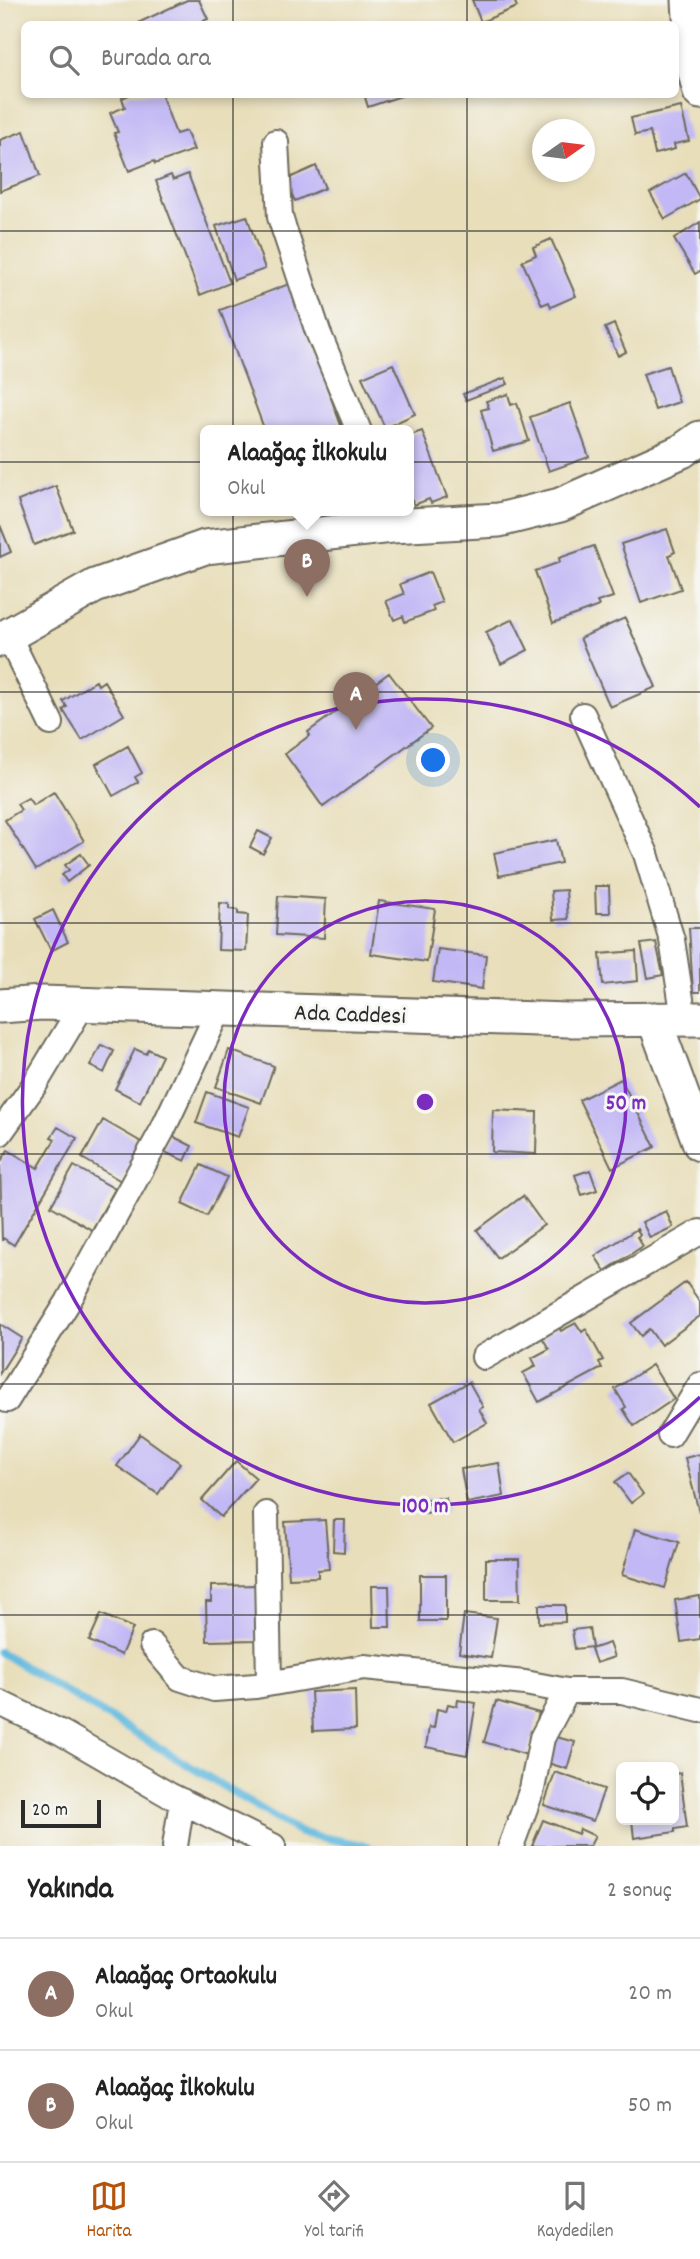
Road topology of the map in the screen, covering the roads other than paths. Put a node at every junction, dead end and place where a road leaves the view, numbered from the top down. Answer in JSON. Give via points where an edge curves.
{"nodes":[{"id":1,"x":689,"y":0,"type":"edge"},
{"id":2,"x":700,"y":92,"type":"edge"},
{"id":3,"x":275,"y":142,"type":"dead end"},
{"id":4,"x":357,"y":425,"type":"edge"},
{"id":5,"x":700,"y":438,"type":"edge"},
{"id":6,"x":390,"y":519,"type":"edge"},
{"id":7,"x":4,"y":638,"type":"edge"},
{"id":8,"x":583,"y":715,"type":"dead end"},
{"id":9,"x":51,"y":723,"type":"dead end"},
{"id":10,"x":83,"y":1004,"type":"junction"},
{"id":11,"x":0,"y":1006,"type":"edge"},
{"id":12,"x":220,"y":1009,"type":"junction"},
{"id":13,"x":680,"y":1019,"type":"edge"},
{"id":14,"x":0,"y":1133,"type":"edge"},
{"id":15,"x":700,"y":1144,"type":"edge"},
{"id":16,"x":700,"y":1231,"type":"edge"},
{"id":17,"x":484,"y":1357,"type":"dead end"},
{"id":18,"x":700,"y":1385,"type":"edge"},
{"id":19,"x":7,"y":1400,"type":"dead end"},
{"id":20,"x":670,"y":1436,"type":"dead end"},
{"id":21,"x":266,"y":1514,"type":"dead end"},
{"id":22,"x":152,"y":1645,"type":"dead end"},
{"id":23,"x":269,"y":1683,"type":"junction"},
{"id":24,"x":567,"y":1691,"type":"junction"},
{"id":25,"x":0,"y":1703,"type":"edge"},
{"id":26,"x":700,"y":1710,"type":"edge"},
{"id":27,"x":182,"y":1801,"type":"junction"},
{"id":28,"x":175,"y":1846,"type":"edge"},
{"id":29,"x":273,"y":1846,"type":"edge"},
{"id":30,"x":512,"y":1846,"type":"edge"}],
"edges":[{"from":1,"to":2,"type":"street","via":[[693,65]]},
{"from":3,"to":4,"type":"street","via":[[281,217],[318,332]]},
{"from":5,"to":6,"type":"street","via":[[681,451],[560,505],[499,520]]},
{"from":6,"to":7,"type":"street","via":[[205,547],[95,586]]},
{"from":7,"to":9,"type":"street"},
{"from":8,"to":13,"type":"street","via":[[646,853],[672,940]]},
{"from":10,"to":11,"type":"street","name":"Ada Caddesi"},
{"from":10,"to":12,"type":"street","name":"Ada Caddesi"},
{"from":10,"to":14,"type":"street"},
{"from":12,"to":13,"type":"street","name":"Ada Caddesi"},
{"from":12,"to":19,"type":"street","via":[[155,1143],[68,1302]]},
{"from":13,"to":15,"type":"street"},
{"from":16,"to":17,"type":"street"},
{"from":18,"to":20,"type":"street"},
{"from":21,"to":23,"type":"street"},
{"from":22,"to":23,"type":"street","via":[[180,1678],[214,1689]]},
{"from":23,"to":24,"type":"street","via":[[364,1667]]},
{"from":24,"to":26,"type":"street","via":[[622,1691]]},
{"from":24,"to":30,"type":"street","via":[[542,1738],[532,1789]]},
{"from":25,"to":27,"type":"street"},
{"from":27,"to":28,"type":"street"},
{"from":27,"to":29,"type":"street"}]}
